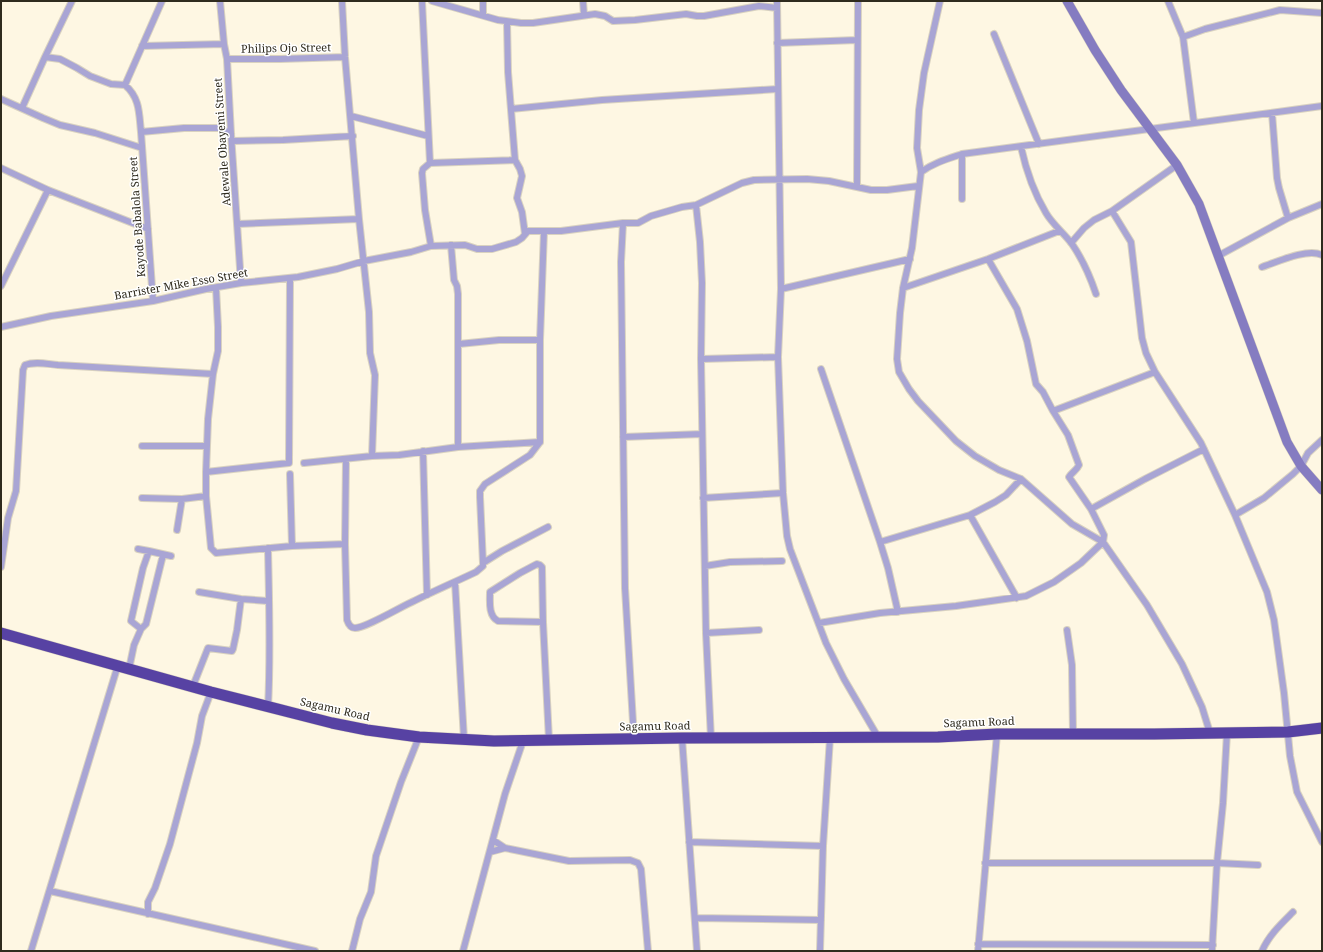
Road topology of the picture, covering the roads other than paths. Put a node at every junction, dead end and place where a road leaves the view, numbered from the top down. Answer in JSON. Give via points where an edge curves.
{"nodes":[{"id":1,"x":72,"y":1,"type":"edge"},
{"id":2,"x":162,"y":1,"type":"edge"},
{"id":3,"x":220,"y":1,"type":"edge"},
{"id":4,"x":342,"y":1,"type":"edge"},
{"id":5,"x":422,"y":1,"type":"edge"},
{"id":6,"x":432,"y":1,"type":"edge"},
{"id":7,"x":483,"y":1,"type":"edge"},
{"id":8,"x":583,"y":1,"type":"edge"},
{"id":9,"x":858,"y":1,"type":"edge"},
{"id":10,"x":940,"y":1,"type":"edge"},
{"id":11,"x":1067,"y":1,"type":"edge"},
{"id":12,"x":1168,"y":1,"type":"edge"},
{"id":13,"x":777,"y":4,"type":"edge"},
{"id":14,"x":1322,"y":13,"type":"edge"},
{"id":15,"x":483,"y":15,"type":"junction"},
{"id":16,"x":584,"y":15,"type":"junction"},
{"id":17,"x":507,"y":22,"type":"junction"},
{"id":18,"x":994,"y":34,"type":"dead end"},
{"id":19,"x":1183,"y":37,"type":"junction"},
{"id":20,"x":857,"y":40,"type":"junction"},
{"id":21,"x":778,"y":43,"type":"junction"},
{"id":22,"x":224,"y":44,"type":"junction"},
{"id":23,"x":142,"y":46,"type":"junction"},
{"id":24,"x":45,"y":57,"type":"junction"},
{"id":25,"x":345,"y":57,"type":"junction"},
{"id":26,"x":227,"y":59,"type":"junction"},
{"id":27,"x":125,"y":85,"type":"junction"},
{"id":28,"x":778,"y":89,"type":"junction"},
{"id":29,"x":1,"y":99,"type":"edge"},
{"id":30,"x":1322,"y":106,"type":"edge"},
{"id":31,"x":22,"y":108,"type":"junction"},
{"id":32,"x":511,"y":109,"type":"junction"},
{"id":33,"x":1272,"y":113,"type":"junction"},
{"id":34,"x":351,"y":116,"type":"junction"},
{"id":35,"x":230,"y":117,"type":"junction"},
{"id":36,"x":1194,"y":123,"type":"junction"},
{"id":37,"x":220,"y":128,"type":"junction"},
{"id":38,"x":1149,"y":130,"type":"junction"},
{"id":39,"x":141,"y":132,"type":"junction"},
{"id":40,"x":353,"y":136,"type":"junction"},
{"id":41,"x":428,"y":136,"type":"junction"},
{"id":42,"x":231,"y":138,"type":"junction"},
{"id":43,"x":1039,"y":144,"type":"junction"},
{"id":44,"x":1021,"y":147,"type":"junction"},
{"id":45,"x":142,"y":148,"type":"junction"},
{"id":46,"x":962,"y":154,"type":"junction"},
{"id":47,"x":515,"y":160,"type":"junction"},
{"id":48,"x":430,"y":163,"type":"junction"},
{"id":49,"x":1177,"y":165,"type":"junction"},
{"id":50,"x":1,"y":168,"type":"edge"},
{"id":51,"x":921,"y":172,"type":"junction"},
{"id":52,"x":780,"y":179,"type":"junction"},
{"id":53,"x":918,"y":186,"type":"junction"},
{"id":54,"x":857,"y":188,"type":"junction"},
{"id":55,"x":48,"y":190,"type":"junction"},
{"id":56,"x":962,"y":199,"type":"dead end"},
{"id":57,"x":1322,"y":204,"type":"edge"},
{"id":58,"x":696,"y":205,"type":"junction"},
{"id":59,"x":1112,"y":212,"type":"junction"},
{"id":60,"x":1288,"y":218,"type":"junction"},
{"id":61,"x":359,"y":219,"type":"junction"},
{"id":62,"x":623,"y":223,"type":"junction"},
{"id":63,"x":237,"y":224,"type":"junction"},
{"id":64,"x":148,"y":230,"type":"junction"},
{"id":65,"x":544,"y":231,"type":"junction"},
{"id":66,"x":1060,"y":231,"type":"junction"},
{"id":67,"x":526,"y":235,"type":"junction"},
{"id":68,"x":1071,"y":243,"type":"junction"},
{"id":69,"x":451,"y":245,"type":"junction"},
{"id":70,"x":431,"y":246,"type":"junction"},
{"id":71,"x":1322,"y":255,"type":"edge"},
{"id":72,"x":1218,"y":256,"type":"junction"},
{"id":73,"x":910,"y":259,"type":"junction"},
{"id":74,"x":988,"y":259,"type":"junction"},
{"id":75,"x":364,"y":261,"type":"junction"},
{"id":76,"x":1262,"y":267,"type":"dead end"},
{"id":77,"x":290,"y":278,"type":"junction"},
{"id":78,"x":241,"y":283,"type":"junction"},
{"id":79,"x":1,"y":286,"type":"edge"},
{"id":80,"x":216,"y":288,"type":"junction"},
{"id":81,"x":903,"y":288,"type":"junction"},
{"id":82,"x":781,"y":289,"type":"junction"},
{"id":83,"x":1096,"y":294,"type":"dead end"},
{"id":84,"x":153,"y":301,"type":"junction"},
{"id":85,"x":1,"y":327,"type":"edge"},
{"id":86,"x":540,"y":340,"type":"junction"},
{"id":87,"x":459,"y":344,"type":"junction"},
{"id":88,"x":778,"y":357,"type":"junction"},
{"id":89,"x":700,"y":359,"type":"junction"},
{"id":90,"x":821,"y":369,"type":"dead end"},
{"id":91,"x":1154,"y":372,"type":"junction"},
{"id":92,"x":213,"y":374,"type":"junction"},
{"id":93,"x":1052,"y":411,"type":"junction"},
{"id":94,"x":702,"y":434,"type":"junction"},
{"id":95,"x":623,"y":437,"type":"junction"},
{"id":96,"x":1322,"y":440,"type":"edge"},
{"id":97,"x":540,"y":442,"type":"junction"},
{"id":98,"x":142,"y":446,"type":"dead end"},
{"id":99,"x":206,"y":446,"type":"junction"},
{"id":100,"x":458,"y":447,"type":"junction"},
{"id":101,"x":1204,"y":449,"type":"junction"},
{"id":102,"x":423,"y":451,"type":"junction"},
{"id":103,"x":372,"y":456,"type":"junction"},
{"id":104,"x":346,"y":459,"type":"junction"},
{"id":105,"x":304,"y":463,"type":"dead end"},
{"id":106,"x":1301,"y":466,"type":"junction"},
{"id":107,"x":206,"y":472,"type":"junction"},
{"id":108,"x":290,"y":474,"type":"dead end"},
{"id":109,"x":1021,"y":479,"type":"junction"},
{"id":110,"x":1322,"y":490,"type":"edge"},
{"id":111,"x":783,"y":493,"type":"junction"},
{"id":112,"x":206,"y":496,"type":"junction"},
{"id":113,"x":142,"y":498,"type":"dead end"},
{"id":114,"x":703,"y":498,"type":"junction"},
{"id":115,"x":182,"y":499,"type":"junction"},
{"id":116,"x":1091,"y":509,"type":"junction"},
{"id":117,"x":970,"y":515,"type":"junction"},
{"id":118,"x":1235,"y":515,"type":"junction"},
{"id":119,"x":548,"y":527,"type":"dead end"},
{"id":120,"x":177,"y":530,"type":"dead end"},
{"id":121,"x":880,"y":542,"type":"junction"},
{"id":122,"x":1103,"y":542,"type":"junction"},
{"id":123,"x":345,"y":544,"type":"junction"},
{"id":124,"x":292,"y":546,"type":"junction"},
{"id":125,"x":268,"y":548,"type":"junction"},
{"id":126,"x":138,"y":549,"type":"dead end"},
{"id":127,"x":149,"y":551,"type":"junction"},
{"id":128,"x":163,"y":555,"type":"junction"},
{"id":129,"x":171,"y":556,"type":"dead end"},
{"id":130,"x":782,"y":561,"type":"dead end"},
{"id":131,"x":483,"y":563,"type":"junction"},
{"id":132,"x":705,"y":566,"type":"junction"},
{"id":133,"x":1,"y":567,"type":"edge"},
{"id":134,"x":455,"y":582,"type":"junction"},
{"id":135,"x":199,"y":592,"type":"dead end"},
{"id":136,"x":427,"y":595,"type":"junction"},
{"id":137,"x":1017,"y":598,"type":"junction"},
{"id":138,"x":241,"y":599,"type":"junction"},
{"id":139,"x":268,"y":601,"type":"junction"},
{"id":140,"x":898,"y":612,"type":"junction"},
{"id":141,"x":543,"y":622,"type":"junction"},
{"id":142,"x":819,"y":623,"type":"junction"},
{"id":143,"x":141,"y":628,"type":"junction"},
{"id":144,"x":759,"y":630,"type":"dead end"},
{"id":145,"x":1067,"y":630,"type":"dead end"},
{"id":146,"x":1,"y":633,"type":"edge"},
{"id":147,"x":706,"y":633,"type":"junction"},
{"id":148,"x":118,"y":665,"type":"junction"},
{"id":149,"x":129,"y":669,"type":"junction"},
{"id":150,"x":193,"y":686,"type":"junction"},
{"id":151,"x":211,"y":692,"type":"junction"},
{"id":152,"x":268,"y":707,"type":"junction"},
{"id":153,"x":1322,"y":728,"type":"edge"},
{"id":154,"x":1308,"y":730,"type":"junction"},
{"id":155,"x":1288,"y":732,"type":"junction"},
{"id":156,"x":1210,"y":733,"type":"junction"},
{"id":157,"x":1227,"y":733,"type":"junction"},
{"id":158,"x":996,"y":734,"type":"junction"},
{"id":159,"x":1073,"y":734,"type":"junction"},
{"id":160,"x":1322,"y":735,"type":"edge"},
{"id":161,"x":419,"y":737,"type":"junction"},
{"id":162,"x":878,"y":737,"type":"junction"},
{"id":163,"x":682,"y":738,"type":"junction"},
{"id":164,"x":711,"y":738,"type":"junction"},
{"id":165,"x":830,"y":738,"type":"junction"},
{"id":166,"x":464,"y":739,"type":"junction"},
{"id":167,"x":634,"y":739,"type":"junction"},
{"id":168,"x":549,"y":740,"type":"junction"},
{"id":169,"x":523,"y":741,"type":"junction"},
{"id":170,"x":493,"y":840,"type":"junction"},
{"id":171,"x":689,"y":842,"type":"junction"},
{"id":172,"x":1322,"y":842,"type":"edge"},
{"id":173,"x":823,"y":846,"type":"junction"},
{"id":174,"x":505,"y":848,"type":"junction"},
{"id":175,"x":490,"y":852,"type":"junction"},
{"id":176,"x":985,"y":863,"type":"junction"},
{"id":177,"x":1217,"y":863,"type":"junction"},
{"id":178,"x":1258,"y":865,"type":"dead end"},
{"id":179,"x":50,"y":891,"type":"junction"},
{"id":180,"x":1293,"y":912,"type":"dead end"},
{"id":181,"x":148,"y":914,"type":"junction"},
{"id":182,"x":694,"y":918,"type":"junction"},
{"id":183,"x":821,"y":920,"type":"junction"},
{"id":184,"x":978,"y":948,"type":"edge"},
{"id":185,"x":1212,"y":948,"type":"edge"},
{"id":186,"x":31,"y":951,"type":"edge"},
{"id":187,"x":315,"y":951,"type":"edge"},
{"id":188,"x":352,"y":951,"type":"edge"},
{"id":189,"x":463,"y":951,"type":"edge"},
{"id":190,"x":648,"y":951,"type":"edge"},
{"id":191,"x":697,"y":951,"type":"edge"},
{"id":192,"x":820,"y":951,"type":"edge"},
{"id":193,"x":1262,"y":951,"type":"edge"}],
"edges":[{"from":1,"to":24,"type":"street"},
{"from":2,"to":23,"type":"street"},
{"from":3,"to":22,"type":"street","name":"Adewale Obayemi Street"},
{"from":4,"to":25,"type":"street"},
{"from":5,"to":41,"type":"street"},
{"from":6,"to":15,"type":"street"},
{"from":7,"to":15,"type":"street"},
{"from":8,"to":16,"type":"street"},
{"from":9,"to":20,"type":"street"},
{"from":10,"to":51,"type":"street","via":[[924,73],[919,110],[917,148]]},
{"from":11,"to":38,"type":"street","via":[[1117,85]]},
{"from":12,"to":19,"type":"street"},
{"from":13,"to":16,"type":"street","via":[[704,16],[686,14],[618,21],[595,14]]},
{"from":13,"to":21,"type":"street"},
{"from":14,"to":19,"type":"street","via":[[1280,10]]},
{"from":15,"to":17,"type":"street"},
{"from":16,"to":17,"type":"street","via":[[533,23]]},
{"from":17,"to":32,"type":"street"},
{"from":18,"to":43,"type":"street"},
{"from":19,"to":36,"type":"street"},
{"from":20,"to":21,"type":"street"},
{"from":20,"to":54,"type":"street"},
{"from":21,"to":28,"type":"street"},
{"from":22,"to":23,"type":"street"},
{"from":22,"to":26,"type":"street","name":"Adewale Obayemi Street"},
{"from":23,"to":27,"type":"street"},
{"from":24,"to":27,"type":"street","via":[[60,59],[90,76],[111,84]]},
{"from":24,"to":31,"type":"street"},
{"from":25,"to":26,"type":"street","name":"Philips Ojo Street"},
{"from":25,"to":34,"type":"street"},
{"from":26,"to":35,"type":"street","name":"Adewale Obayemi Street"},
{"from":27,"to":39,"type":"street","name":"Kayode Babalola Street","via":[[136,98]]},
{"from":28,"to":32,"type":"street","via":[[602,100]]},
{"from":28,"to":52,"type":"street"},
{"from":29,"to":31,"type":"street"},
{"from":30,"to":33,"type":"street"},
{"from":31,"to":45,"type":"street","via":[[60,124]]},
{"from":32,"to":47,"type":"street"},
{"from":33,"to":36,"type":"street"},
{"from":33,"to":60,"type":"street","via":[[1277,178]]},
{"from":34,"to":40,"type":"street"},
{"from":34,"to":41,"type":"street"},
{"from":35,"to":37,"type":"street"},
{"from":35,"to":42,"type":"street","name":"Adewale Obayemi Street"},
{"from":36,"to":38,"type":"street"},
{"from":37,"to":39,"type":"street"},
{"from":37,"to":42,"type":"street"},
{"from":38,"to":43,"type":"street"},
{"from":38,"to":49,"type":"street"},
{"from":39,"to":45,"type":"street","name":"Kayode Babalola Street"},
{"from":40,"to":42,"type":"street","via":[[283,140]]},
{"from":40,"to":61,"type":"street"},
{"from":41,"to":48,"type":"street"},
{"from":42,"to":63,"type":"street","name":"Adewale Obayemi Street"},
{"from":43,"to":44,"type":"street"},
{"from":44,"to":46,"type":"street"},
{"from":44,"to":66,"type":"street","via":[[1036,195]]},
{"from":45,"to":64,"type":"street","name":"Kayode Babalola Street"},
{"from":46,"to":51,"type":"street","via":[[929,166]]},
{"from":46,"to":56,"type":"street"},
{"from":47,"to":48,"type":"street"},
{"from":47,"to":67,"type":"street","via":[[522,176],[517,198]]},
{"from":48,"to":70,"type":"street","via":[[422,173]]},
{"from":49,"to":59,"type":"street"},
{"from":49,"to":72,"type":"street","via":[[1199,204]]},
{"from":50,"to":55,"type":"street"},
{"from":51,"to":53,"type":"street"},
{"from":52,"to":54,"type":"street","via":[[813,179]]},
{"from":52,"to":58,"type":"street","via":[[742,183]]},
{"from":52,"to":82,"type":"street"},
{"from":53,"to":54,"type":"street","via":[[886,190]]},
{"from":53,"to":73,"type":"street"},
{"from":55,"to":64,"type":"street"},
{"from":55,"to":79,"type":"street"},
{"from":57,"to":60,"type":"street"},
{"from":58,"to":62,"type":"street","via":[[651,216],[638,223]]},
{"from":58,"to":89,"type":"street","via":[[702,282]]},
{"from":59,"to":68,"type":"street","via":[[1094,220]]},
{"from":59,"to":91,"type":"street","via":[[1131,242],[1142,338]]},
{"from":60,"to":72,"type":"street"},
{"from":61,"to":63,"type":"street"},
{"from":61,"to":75,"type":"street"},
{"from":62,"to":65,"type":"street"},
{"from":62,"to":95,"type":"street"},
{"from":63,"to":78,"type":"street","name":"Adewale Obayemi Street"},
{"from":64,"to":84,"type":"street","name":"Kayode Babalola Street"},
{"from":65,"to":67,"type":"street","name":"Barrister Mike Esso Street","via":[[528,231]]},
{"from":65,"to":86,"type":"street"},
{"from":66,"to":68,"type":"street"},
{"from":66,"to":74,"type":"street"},
{"from":67,"to":69,"type":"street","name":"Barrister Mike Esso Street","via":[[516,242],[492,248],[477,249],[465,245]]},
{"from":68,"to":83,"type":"street","via":[[1088,272]]},
{"from":69,"to":70,"type":"street","name":"Barrister Mike Esso Street"},
{"from":69,"to":87,"type":"street","via":[[458,294]]},
{"from":70,"to":75,"type":"street","name":"Barrister Mike Esso Street"},
{"from":71,"to":76,"type":"street","via":[[1301,254]]},
{"from":72,"to":106,"type":"street","via":[[1287,442]]},
{"from":73,"to":81,"type":"street"},
{"from":73,"to":82,"type":"street"},
{"from":74,"to":81,"type":"street"},
{"from":74,"to":93,"type":"street","via":[[1017,309],[1036,384]]},
{"from":75,"to":77,"type":"street","name":"Barrister Mike Esso Street"},
{"from":75,"to":103,"type":"street","via":[[370,353],[375,375]]},
{"from":77,"to":78,"type":"street","name":"Barrister Mike Esso Street"},
{"from":77,"to":107,"type":"street","via":[[289,463]]},
{"from":78,"to":80,"type":"street","name":"Barrister Mike Esso Street"},
{"from":80,"to":84,"type":"street","name":"Barrister Mike Esso Street"},
{"from":80,"to":92,"type":"street","via":[[218,351]]},
{"from":81,"to":109,"type":"street","via":[[897,360],[899,372],[909,389],[956,441],[975,456]]},
{"from":82,"to":88,"type":"street"},
{"from":84,"to":85,"type":"street","name":"Barrister Mike Esso Street","via":[[51,316]]},
{"from":86,"to":87,"type":"street","via":[[499,340]]},
{"from":86,"to":97,"type":"street"},
{"from":87,"to":100,"type":"street"},
{"from":88,"to":89,"type":"street"},
{"from":88,"to":111,"type":"street"},
{"from":89,"to":94,"type":"street"},
{"from":90,"to":121,"type":"street"},
{"from":91,"to":93,"type":"street"},
{"from":91,"to":101,"type":"street"},
{"from":92,"to":99,"type":"street"},
{"from":92,"to":133,"type":"street","via":[[39,363],[25,365],[16,491],[8,518]]},
{"from":93,"to":116,"type":"street","via":[[1068,435],[1079,462],[1077,469],[1069,477]]},
{"from":94,"to":95,"type":"street"},
{"from":94,"to":114,"type":"street"},
{"from":95,"to":167,"type":"street","via":[[625,588]]},
{"from":96,"to":106,"type":"street","via":[[1308,453]]},
{"from":97,"to":100,"type":"street"},
{"from":97,"to":131,"type":"street","via":[[530,456],[482,487],[480,497]]},
{"from":98,"to":99,"type":"street"},
{"from":99,"to":107,"type":"street"},
{"from":100,"to":102,"type":"street"},
{"from":101,"to":116,"type":"street"},
{"from":101,"to":118,"type":"street"},
{"from":102,"to":103,"type":"street"},
{"from":102,"to":136,"type":"street"},
{"from":103,"to":104,"type":"street"},
{"from":104,"to":105,"type":"street"},
{"from":104,"to":123,"type":"street"},
{"from":106,"to":110,"type":"street"},
{"from":106,"to":118,"type":"street","via":[[1264,498]]},
{"from":107,"to":112,"type":"street"},
{"from":108,"to":124,"type":"street"},
{"from":109,"to":117,"type":"street","via":[[1006,495]]},
{"from":109,"to":122,"type":"street","via":[[1072,524]]},
{"from":111,"to":114,"type":"street"},
{"from":111,"to":142,"type":"street","via":[[790,549]]},
{"from":112,"to":115,"type":"street"},
{"from":112,"to":125,"type":"street","via":[[211,548],[216,553]]},
{"from":113,"to":115,"type":"street"},
{"from":114,"to":132,"type":"street"},
{"from":115,"to":120,"type":"street"},
{"from":116,"to":122,"type":"street","via":[[1103,530]]},
{"from":117,"to":121,"type":"street"},
{"from":117,"to":137,"type":"street"},
{"from":118,"to":155,"type":"street","via":[[1271,603]]},
{"from":119,"to":131,"type":"street"},
{"from":121,"to":140,"type":"street"},
{"from":122,"to":137,"type":"street","via":[[1082,563],[1054,582]]},
{"from":122,"to":156,"type":"street","via":[[1147,605],[1182,664],[1202,707]]},
{"from":123,"to":124,"type":"street"},
{"from":123,"to":136,"type":"street","via":[[347,620],[352,627],[379,619]]},
{"from":124,"to":125,"type":"street"},
{"from":125,"to":139,"type":"street"},
{"from":126,"to":127,"type":"street"},
{"from":127,"to":128,"type":"street"},
{"from":127,"to":143,"type":"street","via":[[131,621]]},
{"from":128,"to":129,"type":"street"},
{"from":128,"to":143,"type":"street","via":[[146,624]]},
{"from":130,"to":132,"type":"street","via":[[730,562]]},
{"from":131,"to":134,"type":"street","via":[[480,570]]},
{"from":132,"to":147,"type":"street"},
{"from":134,"to":136,"type":"street"},
{"from":134,"to":166,"type":"street"},
{"from":135,"to":138,"type":"street"},
{"from":137,"to":140,"type":"street"},
{"from":138,"to":139,"type":"street"},
{"from":138,"to":150,"type":"street","via":[[232,651],[208,648]]},
{"from":139,"to":152,"type":"street"},
{"from":140,"to":142,"type":"street"},
{"from":141,"to":141,"type":"street","via":[[540,565],[537,564],[520,573],[490,592],[493,619]]},
{"from":141,"to":168,"type":"street"},
{"from":142,"to":162,"type":"street","via":[[844,679]]},
{"from":143,"to":149,"type":"street"},
{"from":144,"to":147,"type":"street"},
{"from":145,"to":159,"type":"street","via":[[1072,665]]},
{"from":146,"to":148,"type":"highway","name":"Sagamu Road"},
{"from":147,"to":164,"type":"street"},
{"from":148,"to":149,"type":"highway","name":"Sagamu Road"},
{"from":148,"to":179,"type":"street"},
{"from":149,"to":150,"type":"highway","name":"Sagamu Road"},
{"from":150,"to":151,"type":"highway","name":"Sagamu Road"},
{"from":151,"to":152,"type":"highway","name":"Sagamu Road"},
{"from":151,"to":181,"type":"street","via":[[202,716],[198,743],[170,844],[156,888],[148,902]]},
{"from":152,"to":161,"type":"highway","name":"Sagamu Road","via":[[367,730]]},
{"from":153,"to":154,"type":"highway","name":"Sagamu Road"},
{"from":154,"to":155,"type":"highway","name":"Sagamu Road"},
{"from":154,"to":160,"type":"street"},
{"from":155,"to":157,"type":"highway","name":"Sagamu Road"},
{"from":155,"to":172,"type":"street","via":[[1297,792]]},
{"from":156,"to":157,"type":"highway","name":"Sagamu Road"},
{"from":156,"to":159,"type":"highway","name":"Sagamu Road"},
{"from":157,"to":177,"type":"street"},
{"from":158,"to":159,"type":"highway","name":"Sagamu Road"},
{"from":158,"to":162,"type":"highway","name":"Sagamu Road"},
{"from":158,"to":176,"type":"street"},
{"from":161,"to":166,"type":"highway","name":"Sagamu Road"},
{"from":161,"to":188,"type":"street","via":[[376,856],[371,892],[360,919]]},
{"from":162,"to":165,"type":"highway","name":"Sagamu Road"},
{"from":163,"to":164,"type":"highway","name":"Sagamu Road"},
{"from":163,"to":167,"type":"highway","name":"Sagamu Road"},
{"from":163,"to":171,"type":"street"},
{"from":164,"to":165,"type":"highway","name":"Sagamu Road"},
{"from":165,"to":173,"type":"street"},
{"from":166,"to":169,"type":"highway","name":"Sagamu Road"},
{"from":167,"to":168,"type":"highway","name":"Sagamu Road"},
{"from":168,"to":169,"type":"highway","name":"Sagamu Road"},
{"from":169,"to":170,"type":"street"},
{"from":170,"to":174,"type":"street"},
{"from":170,"to":175,"type":"street"},
{"from":171,"to":173,"type":"street"},
{"from":171,"to":182,"type":"street"},
{"from":173,"to":183,"type":"street"},
{"from":174,"to":175,"type":"street"},
{"from":174,"to":190,"type":"street","via":[[569,861],[617,859],[638,863],[641,869]]},
{"from":175,"to":189,"type":"street"},
{"from":176,"to":177,"type":"street"},
{"from":176,"to":184,"type":"street"},
{"from":177,"to":178,"type":"street"},
{"from":177,"to":185,"type":"street"},
{"from":179,"to":181,"type":"street"},
{"from":179,"to":186,"type":"street"},
{"from":180,"to":193,"type":"street","via":[[1278,926]]},
{"from":181,"to":187,"type":"street"},
{"from":182,"to":183,"type":"street"},
{"from":182,"to":191,"type":"street"},
{"from":183,"to":192,"type":"street"},
{"from":184,"to":185,"type":"street"}]}
